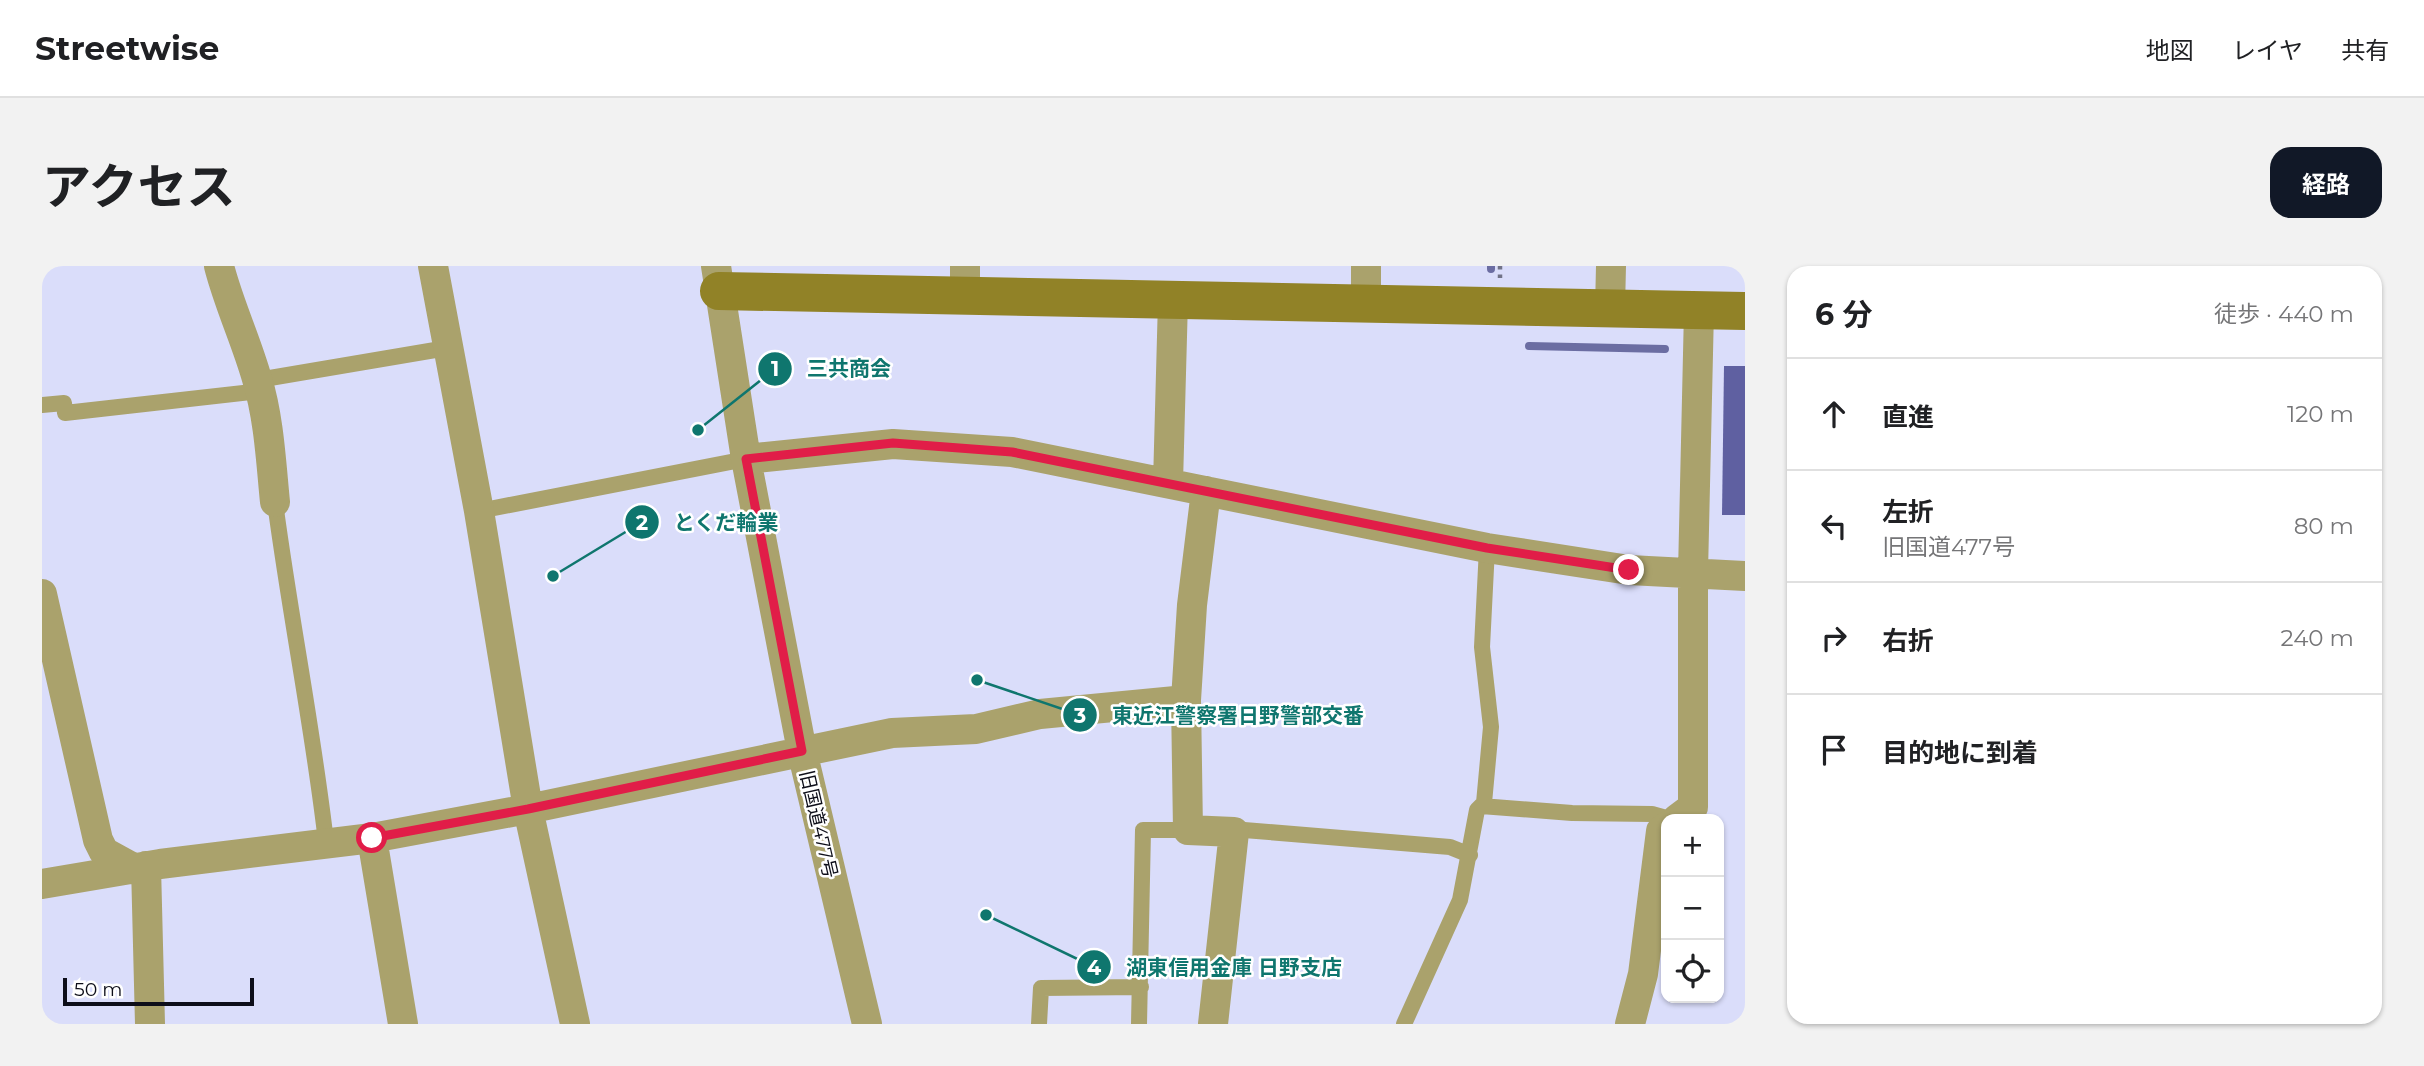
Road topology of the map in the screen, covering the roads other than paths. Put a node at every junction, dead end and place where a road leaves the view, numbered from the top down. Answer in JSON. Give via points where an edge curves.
{"nodes":[{"id":1,"x":219,"y":266,"type":"edge"},
{"id":2,"x":433,"y":266,"type":"edge"},
{"id":3,"x":1366,"y":266,"type":"edge"},
{"id":4,"x":1611,"y":266,"type":"edge"},
{"id":5,"x":717,"y":278,"type":"edge"},
{"id":6,"x":965,"y":281,"type":"edge"},
{"id":7,"x":1173,"y":300,"type":"junction"},
{"id":8,"x":1366,"y":303,"type":"junction"},
{"id":9,"x":1610,"y":309,"type":"junction"},
{"id":10,"x":1699,"y":310,"type":"junction"},
{"id":11,"x":1745,"y":311,"type":"edge"},
{"id":12,"x":447,"y":348,"type":"junction"},
{"id":13,"x":259,"y":386,"type":"junction"},
{"id":14,"x":42,"y":405,"type":"edge"},
{"id":15,"x":746,"y":459,"type":"junction"},
{"id":16,"x":1168,"y":483,"type":"junction"},
{"id":17,"x":1206,"y":491,"type":"junction"},
{"id":18,"x":275,"y":502,"type":"joint"},
{"id":19,"x":479,"y":511,"type":"junction"},
{"id":20,"x":1487,"y":548,"type":"junction"},
{"id":21,"x":1693,"y":573,"type":"junction"},
{"id":22,"x":1745,"y":576,"type":"edge"},
{"id":23,"x":42,"y":594,"type":"edge"},
{"id":24,"x":1186,"y":699,"type":"junction"},
{"id":25,"x":802,"y":751,"type":"junction"},
{"id":26,"x":1481,"y":806,"type":"junction"},
{"id":27,"x":528,"y":809,"type":"junction"},
{"id":28,"x":1684,"y":814,"type":"edge"},
{"id":29,"x":1661,"y":816,"type":"edge"},
{"id":30,"x":1188,"y":830,"type":"junction"},
{"id":31,"x":1661,"y":831,"type":"edge"},
{"id":32,"x":1234,"y":832,"type":"junction"},
{"id":33,"x":372,"y":838,"type":"junction"},
{"id":34,"x":326,"y":842,"type":"junction"},
{"id":35,"x":1470,"y":855,"type":"junction"},
{"id":36,"x":141,"y":867,"type":"junction"},
{"id":37,"x":42,"y":884,"type":"edge"},
{"id":38,"x":1142,"y":986,"type":"junction"},
{"id":39,"x":150,"y":1024,"type":"edge"},
{"id":40,"x":403,"y":1024,"type":"edge"},
{"id":41,"x":575,"y":1024,"type":"edge"},
{"id":42,"x":867,"y":1024,"type":"edge"},
{"id":43,"x":1039,"y":1024,"type":"edge"},
{"id":44,"x":1139,"y":1024,"type":"edge"},
{"id":45,"x":1213,"y":1024,"type":"edge"},
{"id":46,"x":1404,"y":1024,"type":"edge"},
{"id":47,"x":1630,"y":1024,"type":"edge"}],
"edges":[{"from":1,"to":13,"type":"street"},
{"from":2,"to":12,"type":"street"},
{"from":3,"to":8,"type":"street"},
{"from":4,"to":9,"type":"street"},
{"from":5,"to":6,"type":"street"},
{"from":5,"to":15,"type":"street","name":"旧国道477号"},
{"from":6,"to":7,"type":"street"},
{"from":7,"to":8,"type":"street"},
{"from":7,"to":16,"type":"street"},
{"from":8,"to":9,"type":"street"},
{"from":9,"to":10,"type":"street"},
{"from":10,"to":11,"type":"street"},
{"from":10,"to":21,"type":"street"},
{"from":12,"to":13,"type":"lane"},
{"from":12,"to":19,"type":"street"},
{"from":13,"to":14,"type":"lane","via":[[65,413],[64,403]]},
{"from":13,"to":18,"type":"street"},
{"from":15,"to":16,"type":"street","via":[[893,443],[1012,452]]},
{"from":15,"to":19,"type":"lane"},
{"from":15,"to":25,"type":"street","name":"旧国道477号"},
{"from":16,"to":17,"type":"street"},
{"from":17,"to":20,"type":"street"},
{"from":17,"to":24,"type":"street"},
{"from":18,"to":34,"type":"lane"},
{"from":19,"to":27,"type":"street"},
{"from":20,"to":21,"type":"street","via":[[1629,570]]},
{"from":20,"to":26,"type":"lane","via":[[1482,646],[1491,727]]},
{"from":21,"to":22,"type":"street"},
{"from":21,"to":28,"type":"street","via":[[1693,807]]},
{"from":23,"to":36,"type":"street","via":[[98,840],[104,852]]},
{"from":24,"to":25,"type":"street","via":[[1040,714],[976,729],[892,733]]},
{"from":24,"to":30,"type":"street"},
{"from":25,"to":27,"type":"street"},
{"from":25,"to":42,"type":"street","name":"旧国道477号"},
{"from":26,"to":29,"type":"lane"},
{"from":26,"to":35,"type":"lane"},
{"from":27,"to":33,"type":"street"},
{"from":27,"to":41,"type":"street"},
{"from":30,"to":32,"type":"street"},
{"from":30,"to":38,"type":"lane","via":[[1143,830]]},
{"from":31,"to":47,"type":"street","via":[[1643,974]]},
{"from":32,"to":35,"type":"lane","via":[[1450,848]]},
{"from":32,"to":45,"type":"street"},
{"from":33,"to":34,"type":"street"},
{"from":33,"to":40,"type":"street"},
{"from":34,"to":36,"type":"street"},
{"from":35,"to":46,"type":"lane","via":[[1460,900]]},
{"from":36,"to":37,"type":"street"},
{"from":36,"to":39,"type":"street"},
{"from":38,"to":43,"type":"lane","via":[[1041,988]]},
{"from":38,"to":44,"type":"lane"}]}
